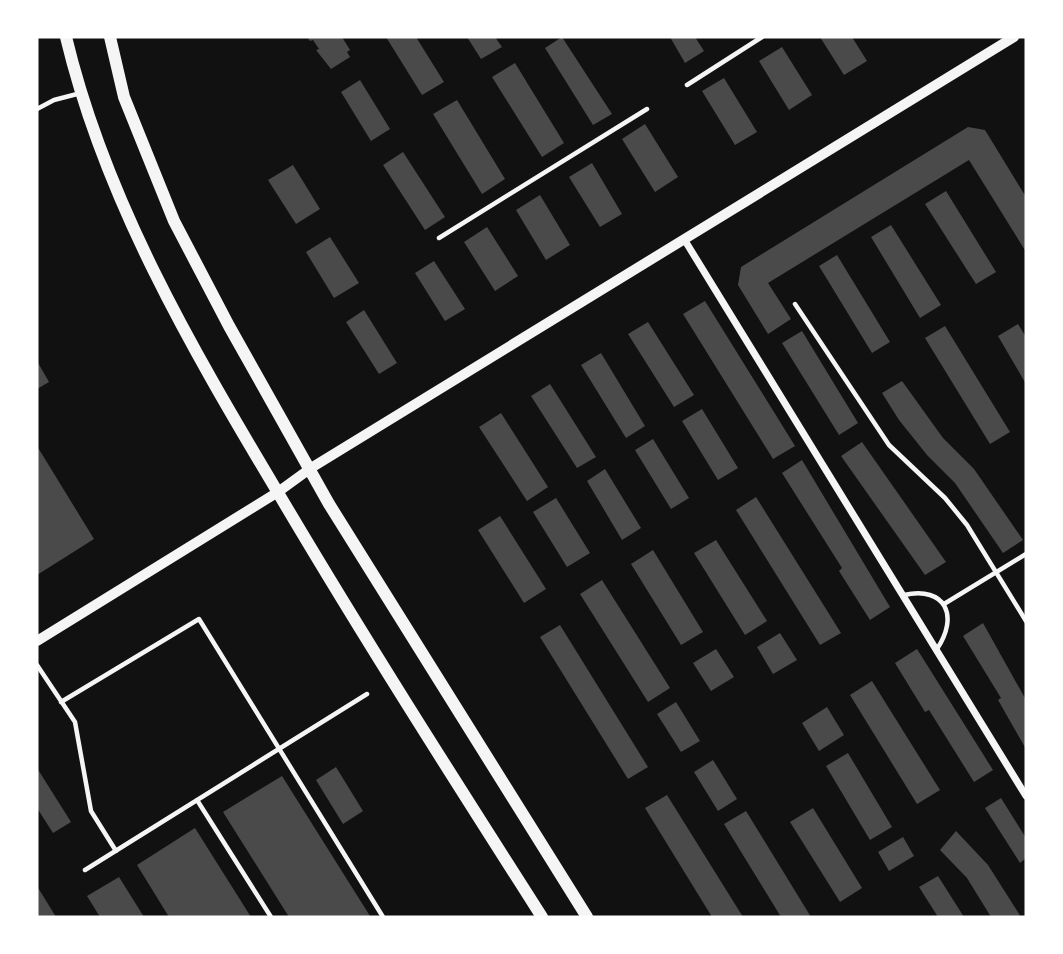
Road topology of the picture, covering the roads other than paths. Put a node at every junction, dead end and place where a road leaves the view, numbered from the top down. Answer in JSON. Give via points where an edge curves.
{"nodes":[{"id":1,"x":66,"y":37,"type":"edge"},
{"id":2,"x":110,"y":37,"type":"edge"},
{"id":3,"x":762,"y":37,"type":"edge"},
{"id":4,"x":1014,"y":37,"type":"edge"},
{"id":5,"x":687,"y":85,"type":"dead end"},
{"id":6,"x":82,"y":93,"type":"junction"},
{"id":7,"x":37,"y":109,"type":"edge"},
{"id":8,"x":647,"y":109,"type":"dead end"},
{"id":9,"x":439,"y":238,"type":"dead end"},
{"id":10,"x":684,"y":239,"type":"junction"},
{"id":11,"x":795,"y":304,"type":"dead end"},
{"id":12,"x":311,"y":468,"type":"junction"},
{"id":13,"x":278,"y":492,"type":"junction"},
{"id":14,"x":1026,"y":554,"type":"edge"},
{"id":15,"x":997,"y":572,"type":"junction"},
{"id":16,"x":904,"y":595,"type":"junction"},
{"id":17,"x":944,"y":604,"type":"junction"},
{"id":18,"x":1026,"y":621,"type":"edge"},
{"id":19,"x":37,"y":641,"type":"edge"},
{"id":20,"x":937,"y":649,"type":"junction"},
{"id":21,"x":37,"y":665,"type":"edge"},
{"id":22,"x":368,"y":694,"type":"dead end"},
{"id":23,"x":61,"y":702,"type":"junction"},
{"id":24,"x":279,"y":749,"type":"junction"},
{"id":25,"x":1026,"y":796,"type":"edge"},
{"id":26,"x":197,"y":800,"type":"junction"},
{"id":27,"x":116,"y":850,"type":"junction"},
{"id":28,"x":85,"y":870,"type":"dead end"},
{"id":29,"x":271,"y":917,"type":"edge"},
{"id":30,"x":383,"y":917,"type":"edge"},
{"id":31,"x":542,"y":917,"type":"edge"},
{"id":32,"x":587,"y":917,"type":"edge"}],
"edges":[{"from":1,"to":6,"type":"main road"},
{"from":2,"to":12,"type":"main road","via":[[124,97],[174,221]]},
{"from":3,"to":5,"type":"lane"},
{"from":4,"to":10,"type":"street"},
{"from":6,"to":7,"type":"lane"},
{"from":6,"to":13,"type":"main road","via":[[146,259]]},
{"from":8,"to":9,"type":"lane"},
{"from":10,"to":12,"type":"street"},
{"from":10,"to":16,"type":"street"},
{"from":11,"to":15,"type":"lane","via":[[889,445],[945,498]]},
{"from":12,"to":13,"type":"street"},
{"from":12,"to":32,"type":"main road","via":[[329,505]]},
{"from":13,"to":19,"type":"street"},
{"from":13,"to":31,"type":"main road"},
{"from":14,"to":15,"type":"lane"},
{"from":15,"to":17,"type":"lane"},
{"from":15,"to":18,"type":"lane"},
{"from":16,"to":17,"type":"lane","via":[[930,594]]},
{"from":16,"to":20,"type":"street"},
{"from":17,"to":20,"type":"lane","via":[[949,621]]},
{"from":20,"to":25,"type":"street"},
{"from":21,"to":23,"type":"lane"},
{"from":22,"to":24,"type":"lane"},
{"from":23,"to":24,"type":"lane","via":[[199,619]]},
{"from":23,"to":27,"type":"lane","via":[[75,722],[91,811]]},
{"from":24,"to":26,"type":"lane"},
{"from":24,"to":30,"type":"lane"},
{"from":26,"to":27,"type":"lane"},
{"from":26,"to":29,"type":"lane"},
{"from":27,"to":28,"type":"lane"}]}
